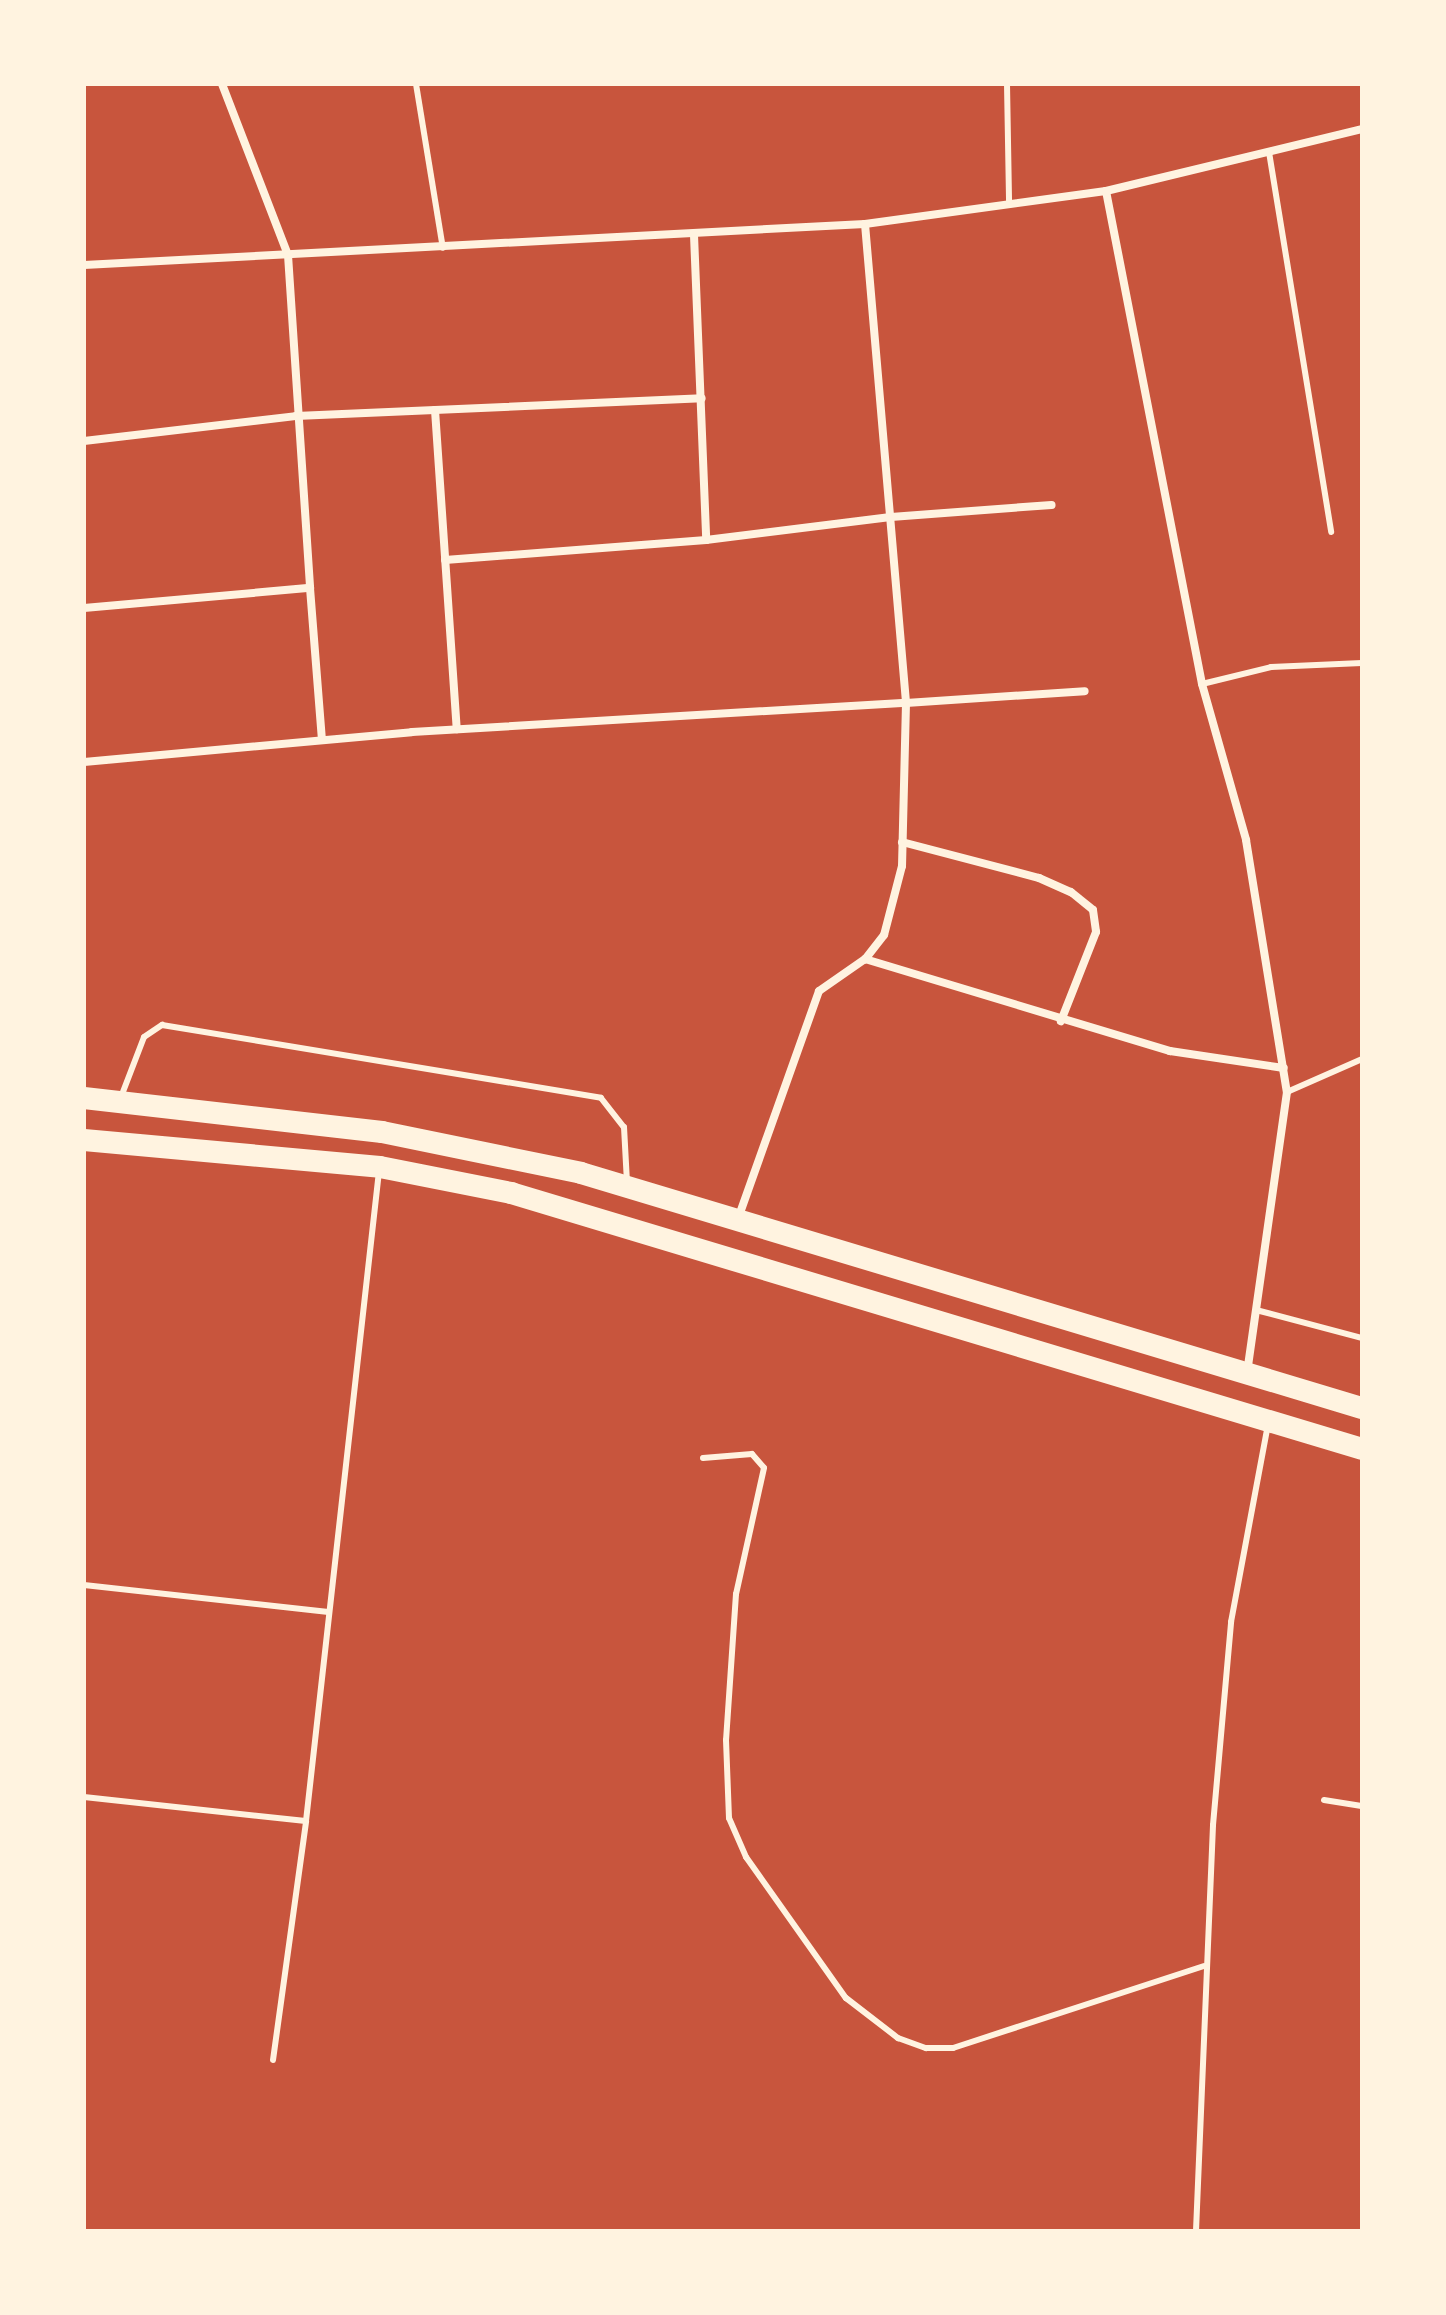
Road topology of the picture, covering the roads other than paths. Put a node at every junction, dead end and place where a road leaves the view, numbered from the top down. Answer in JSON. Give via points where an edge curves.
{"nodes":[{"id":1,"x":222,"y":84,"type":"edge"},
{"id":2,"x":416,"y":84,"type":"edge"},
{"id":3,"x":1007,"y":84,"type":"edge"},
{"id":4,"x":1362,"y":129,"type":"edge"},
{"id":5,"x":1269,"y":152,"type":"junction"},
{"id":6,"x":1106,"y":191,"type":"junction"},
{"id":7,"x":1009,"y":204,"type":"junction"},
{"id":8,"x":865,"y":224,"type":"junction"},
{"id":9,"x":694,"y":235,"type":"junction"},
{"id":10,"x":443,"y":248,"type":"junction"},
{"id":11,"x":288,"y":255,"type":"junction"},
{"id":12,"x":84,"y":265,"type":"edge"},
{"id":13,"x":702,"y":398,"type":"junction"},
{"id":14,"x":435,"y":410,"type":"junction"},
{"id":15,"x":296,"y":416,"type":"junction"},
{"id":16,"x":84,"y":441,"type":"edge"},
{"id":17,"x":1052,"y":505,"type":"dead end"},
{"id":18,"x":891,"y":517,"type":"junction"},
{"id":19,"x":1331,"y":532,"type":"dead end"},
{"id":20,"x":706,"y":540,"type":"junction"},
{"id":21,"x":445,"y":560,"type":"junction"},
{"id":22,"x":310,"y":588,"type":"junction"},
{"id":23,"x":84,"y":608,"type":"edge"},
{"id":24,"x":1362,"y":663,"type":"edge"},
{"id":25,"x":1202,"y":684,"type":"junction"},
{"id":26,"x":1085,"y":691,"type":"dead end"},
{"id":27,"x":906,"y":703,"type":"junction"},
{"id":28,"x":457,"y":729,"type":"junction"},
{"id":29,"x":322,"y":740,"type":"junction"},
{"id":30,"x":84,"y":762,"type":"edge"},
{"id":31,"x":902,"y":842,"type":"junction"},
{"id":32,"x":865,"y":959,"type":"junction"},
{"id":33,"x":1061,"y":1021,"type":"junction"},
{"id":34,"x":1362,"y":1059,"type":"edge"},
{"id":35,"x":1284,"y":1068,"type":"junction"},
{"id":36,"x":1287,"y":1092,"type":"junction"},
{"id":37,"x":84,"y":1098,"type":"edge"},
{"id":38,"x":120,"y":1101,"type":"junction"},
{"id":39,"x":84,"y":1140,"type":"edge"},
{"id":40,"x":380,"y":1167,"type":"junction"},
{"id":41,"x":628,"y":1186,"type":"junction"},
{"id":42,"x":738,"y":1219,"type":"junction"},
{"id":43,"x":1256,"y":1310,"type":"junction"},
{"id":44,"x":1362,"y":1338,"type":"edge"},
{"id":45,"x":1247,"y":1374,"type":"junction"},
{"id":46,"x":1362,"y":1408,"type":"edge"},
{"id":47,"x":1269,"y":1421,"type":"junction"},
{"id":48,"x":1362,"y":1449,"type":"edge"},
{"id":49,"x":703,"y":1458,"type":"dead end"},
{"id":50,"x":84,"y":1585,"type":"edge"},
{"id":51,"x":329,"y":1612,"type":"junction"},
{"id":52,"x":84,"y":1797,"type":"edge"},
{"id":53,"x":1324,"y":1800,"type":"dead end"},
{"id":54,"x":1362,"y":1806,"type":"edge"},
{"id":55,"x":306,"y":1821,"type":"junction"},
{"id":56,"x":1204,"y":1966,"type":"junction"},
{"id":57,"x":273,"y":2060,"type":"dead end"},
{"id":58,"x":1196,"y":2231,"type":"edge"}],
"edges":[{"from":1,"to":11,"type":"street"},
{"from":2,"to":10,"type":"lane"},
{"from":3,"to":7,"type":"lane"},
{"from":4,"to":5,"type":"street"},
{"from":5,"to":6,"type":"street"},
{"from":5,"to":19,"type":"lane"},
{"from":6,"to":7,"type":"street"},
{"from":6,"to":25,"type":"street"},
{"from":7,"to":8,"type":"street"},
{"from":8,"to":9,"type":"street"},
{"from":8,"to":18,"type":"street"},
{"from":9,"to":10,"type":"street"},
{"from":9,"to":13,"type":"street"},
{"from":10,"to":11,"type":"street"},
{"from":11,"to":12,"type":"street"},
{"from":11,"to":15,"type":"street"},
{"from":13,"to":14,"type":"street"},
{"from":13,"to":20,"type":"street"},
{"from":14,"to":15,"type":"street"},
{"from":14,"to":21,"type":"street"},
{"from":15,"to":16,"type":"street"},
{"from":15,"to":22,"type":"street"},
{"from":17,"to":18,"type":"street"},
{"from":18,"to":20,"type":"street"},
{"from":18,"to":27,"type":"street"},
{"from":20,"to":21,"type":"street"},
{"from":21,"to":28,"type":"street"},
{"from":22,"to":23,"type":"street"},
{"from":22,"to":29,"type":"street"},
{"from":24,"to":25,"type":"lane","via":[[1271,667]]},
{"from":25,"to":35,"type":"street","via":[[1246,840]]},
{"from":26,"to":27,"type":"street"},
{"from":27,"to":28,"type":"street"},
{"from":27,"to":31,"type":"street"},
{"from":28,"to":29,"type":"street"},
{"from":29,"to":30,"type":"street"},
{"from":31,"to":32,"type":"street","via":[[902,866],[884,935]]},
{"from":31,"to":33,"type":"street","via":[[1039,878],[1071,892],[1093,910],[1096,932]]},
{"from":32,"to":33,"type":"street"},
{"from":32,"to":42,"type":"street","via":[[819,991]]},
{"from":33,"to":35,"type":"street","via":[[1170,1051]]},
{"from":34,"to":36,"type":"lane"},
{"from":35,"to":36,"type":"street"},
{"from":36,"to":43,"type":"street"},
{"from":37,"to":38,"type":"highway"},
{"from":38,"to":41,"type":"highway","via":[[382,1132],[515,1157]]},
{"from":38,"to":41,"type":"lane","via":[[144,1037],[162,1025],[601,1098],[624,1127]]},
{"from":39,"to":40,"type":"highway"},
{"from":40,"to":47,"type":"highway","via":[[588,1212]]},
{"from":40,"to":51,"type":"lane"},
{"from":41,"to":42,"type":"highway"},
{"from":42,"to":45,"type":"highway"},
{"from":43,"to":44,"type":"lane"},
{"from":43,"to":45,"type":"street"},
{"from":45,"to":46,"type":"highway"},
{"from":47,"to":48,"type":"highway"},
{"from":47,"to":56,"type":"lane","via":[[1231,1622]]},
{"from":49,"to":56,"type":"lane","via":[[752,1454],[764,1468],[736,1594],[726,1740],[729,1818],[746,1857],[846,1998],[898,2038],[926,2048],[953,2048]]},
{"from":50,"to":51,"type":"lane"},
{"from":51,"to":55,"type":"lane"},
{"from":52,"to":55,"type":"lane"},
{"from":53,"to":54,"type":"lane"},
{"from":55,"to":57,"type":"lane"},
{"from":56,"to":58,"type":"lane"}]}
